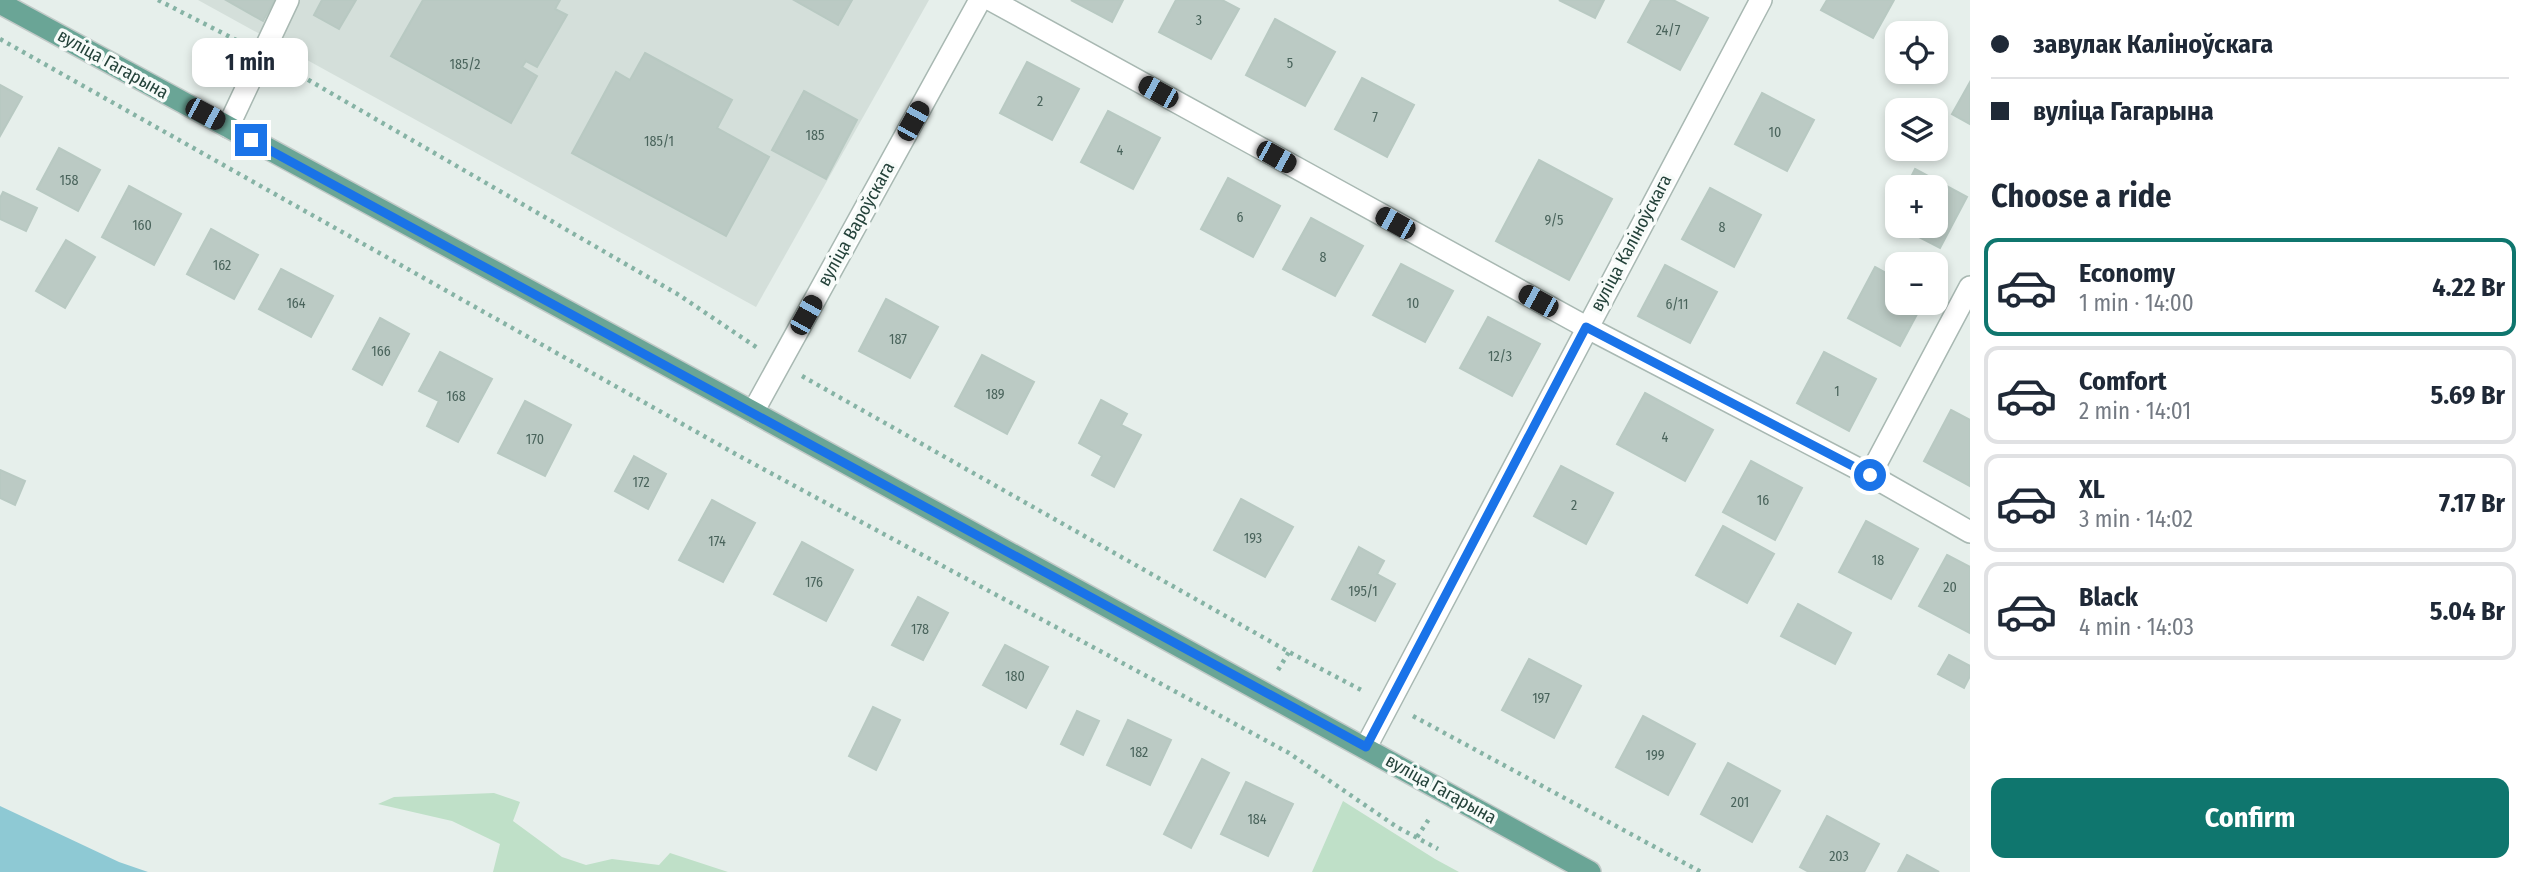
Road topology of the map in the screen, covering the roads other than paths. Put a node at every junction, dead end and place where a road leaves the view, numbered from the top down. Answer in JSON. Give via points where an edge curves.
{"nodes":[{"id":1,"x":288,"y":0,"type":"edge"},
{"id":2,"x":979,"y":0,"type":"edge"},
{"id":3,"x":991,"y":0,"type":"edge"},
{"id":4,"x":1761,"y":0,"type":"edge"},
{"id":5,"x":0,"y":3,"type":"edge"},
{"id":6,"x":228,"y":127,"type":"junction"},
{"id":7,"x":1970,"y":287,"type":"edge"},
{"id":8,"x":1586,"y":327,"type":"junction"},
{"id":9,"x":753,"y":412,"type":"junction"},
{"id":10,"x":1870,"y":475,"type":"junction"},
{"id":11,"x":1970,"y":532,"type":"edge"},
{"id":12,"x":1366,"y":747,"type":"junction"},
{"id":13,"x":1590,"y":872,"type":"edge"}],
"edges":[{"from":1,"to":6,"type":"street"},
{"from":2,"to":9,"type":"street","name":"вуліца Вароўскага"},
{"from":3,"to":8,"type":"street"},
{"from":4,"to":8,"type":"street","name":"вуліца Каліноўскага"},
{"from":5,"to":6,"type":"main road","name":"вуліца Гагарына"},
{"from":6,"to":9,"type":"main road","name":"вуліца Гагарына"},
{"from":7,"to":10,"type":"street"},
{"from":8,"to":10,"type":"street"},
{"from":8,"to":12,"type":"street","name":"вуліца Каліноўскага"},
{"from":9,"to":12,"type":"main road","name":"вуліца Гагарына"},
{"from":10,"to":11,"type":"street"},
{"from":12,"to":13,"type":"main road","name":"вуліца Гагарына"}]}
